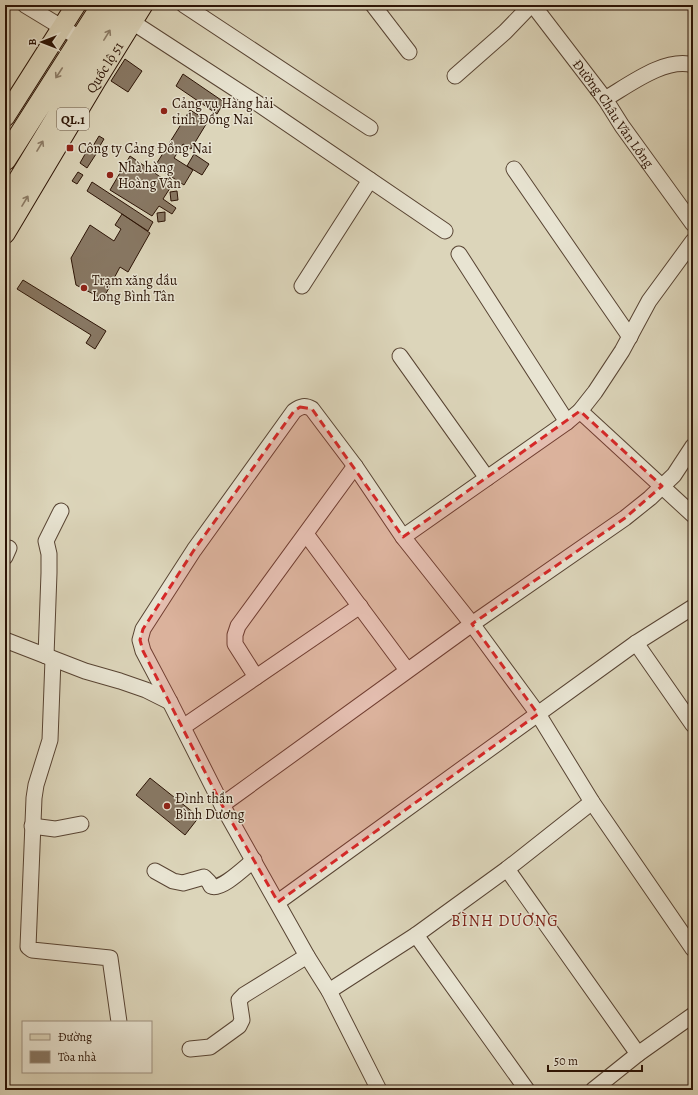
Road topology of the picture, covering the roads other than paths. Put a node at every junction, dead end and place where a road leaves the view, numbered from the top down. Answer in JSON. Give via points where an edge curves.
{"nodes":[{"id":1,"x":25,"y":5,"type":"edge"},
{"id":2,"x":76,"y":5,"type":"edge"},
{"id":3,"x":143,"y":5,"type":"edge"},
{"id":4,"x":184,"y":5,"type":"edge"},
{"id":5,"x":373,"y":5,"type":"edge"},
{"id":6,"x":532,"y":5,"type":"edge"},
{"id":7,"x":120,"y":11,"type":"edge"},
{"id":8,"x":62,"y":27,"type":"junction"},
{"id":9,"x":82,"y":39,"type":"junction"},
{"id":10,"x":409,"y":52,"type":"dead end"},
{"id":11,"x":693,"y":65,"type":"edge"},
{"id":12,"x":455,"y":76,"type":"dead end"},
{"id":13,"x":605,"y":99,"type":"junction"},
{"id":14,"x":5,"y":117,"type":"edge"},
{"id":15,"x":370,"y":128,"type":"dead end"},
{"id":16,"x":5,"y":158,"type":"edge"},
{"id":17,"x":514,"y":169,"type":"dead end"},
{"id":18,"x":370,"y":180,"type":"junction"},
{"id":19,"x":5,"y":204,"type":"edge"},
{"id":20,"x":693,"y":224,"type":"edge"},
{"id":21,"x":445,"y":231,"type":"dead end"},
{"id":22,"x":5,"y":234,"type":"edge"},
{"id":23,"x":693,"y":241,"type":"edge"},
{"id":24,"x":459,"y":254,"type":"dead end"},
{"id":25,"x":302,"y":286,"type":"dead end"},
{"id":26,"x":630,"y":337,"type":"junction"},
{"id":27,"x":400,"y":356,"type":"dead end"},
{"id":28,"x":580,"y":411,"type":"junction"},
{"id":29,"x":567,"y":422,"type":"junction"},
{"id":30,"x":693,"y":446,"type":"edge"},
{"id":31,"x":355,"y":466,"type":"junction"},
{"id":32,"x":487,"y":478,"type":"junction"},
{"id":33,"x":662,"y":486,"type":"junction"},
{"id":34,"x":61,"y":511,"type":"dead end"},
{"id":35,"x":693,"y":515,"type":"edge"},
{"id":36,"x":306,"y":534,"type":"junction"},
{"id":37,"x":403,"y":537,"type":"junction"},
{"id":38,"x":360,"y":606,"type":"junction"},
{"id":39,"x":693,"y":607,"type":"edge"},
{"id":40,"x":472,"y":624,"type":"junction"},
{"id":41,"x":5,"y":640,"type":"edge"},
{"id":42,"x":636,"y":643,"type":"junction"},
{"id":43,"x":49,"y":658,"type":"junction"},
{"id":44,"x":407,"y":670,"type":"junction"},
{"id":45,"x":256,"y":677,"type":"junction"},
{"id":46,"x":170,"y":702,"type":"junction"},
{"id":47,"x":538,"y":714,"type":"junction"},
{"id":48,"x":693,"y":725,"type":"edge"},
{"id":49,"x":183,"y":727,"type":"junction"},
{"id":50,"x":592,"y":802,"type":"junction"},
{"id":51,"x":222,"y":805,"type":"junction"},
{"id":52,"x":82,"y":824,"type":"dead end"},
{"id":53,"x":32,"y":826,"type":"junction"},
{"id":54,"x":254,"y":860,"type":"junction"},
{"id":55,"x":507,"y":869,"type":"junction"},
{"id":56,"x":155,"y":871,"type":"dead end"},
{"id":57,"x":278,"y":902,"type":"junction"},
{"id":58,"x":416,"y":935,"type":"junction"},
{"id":59,"x":693,"y":950,"type":"edge"},
{"id":60,"x":307,"y":956,"type":"junction"},
{"id":61,"x":328,"y":991,"type":"junction"},
{"id":62,"x":693,"y":1015,"type":"edge"},
{"id":63,"x":119,"y":1021,"type":"edge"},
{"id":64,"x":190,"y":1049,"type":"dead end"},
{"id":65,"x":638,"y":1054,"type":"junction"},
{"id":66,"x":380,"y":1090,"type":"edge"},
{"id":67,"x":527,"y":1090,"type":"edge"},
{"id":68,"x":593,"y":1090,"type":"edge"}],
"edges":[{"from":1,"to":8,"type":"street"},
{"from":2,"to":8,"type":"main road"},
{"from":3,"to":7,"type":"main road","name":"Quốc lộ 51","number":"QL.1"},
{"from":4,"to":15,"type":"street"},
{"from":5,"to":10,"type":"street"},
{"from":6,"to":12,"type":"street"},
{"from":6,"to":13,"type":"street","name":"Đường Châu Văn Lồng"},
{"from":7,"to":9,"type":"highway","name":"Quốc lộ 51","number":"QL.1"},
{"from":7,"to":18,"type":"street"},
{"from":19,"to":7,"type":"highway","name":"Quốc lộ 51","number":"QL.1","one_way":true},
{"from":22,"to":7,"type":"main road","name":"Quốc lộ 51","number":"QL.1","one_way":true,"via":[[92,87]]},
{"from":8,"to":9,"type":"street"},
{"from":8,"to":14,"type":"main road"},
{"from":9,"to":16,"type":"highway","name":"Quốc lộ 51","number":"QL.1","one_way":true},
{"from":11,"to":13,"type":"street","via":[[671,64]]},
{"from":13,"to":20,"type":"street","name":"Đường Châu Văn Lồng"},
{"from":17,"to":26,"type":"street"},
{"from":18,"to":21,"type":"street"},
{"from":18,"to":25,"type":"street"},
{"from":23,"to":26,"type":"street","via":[[649,301]]},
{"from":24,"to":29,"type":"street"},
{"from":26,"to":28,"type":"street"},
{"from":27,"to":32,"type":"street"},
{"from":28,"to":29,"type":"street"},
{"from":28,"to":33,"type":"street"},
{"from":29,"to":32,"type":"street"},
{"from":30,"to":33,"type":"street","via":[[674,475]]},
{"from":31,"to":36,"type":"street"},
{"from":31,"to":37,"type":"street"},
{"from":31,"to":46,"type":"street","via":[[312,409],[300,407],[294,411],[194,550],[143,629],[140,640],[143,651]]},
{"from":32,"to":37,"type":"street"},
{"from":33,"to":35,"type":"street"},
{"from":33,"to":40,"type":"street","via":[[625,518]]},
{"from":34,"to":43,"type":"street","via":[[46,542],[49,554]]},
{"from":36,"to":38,"type":"street"},
{"from":36,"to":45,"type":"street","via":[[238,626],[235,644]]},
{"from":37,"to":40,"type":"street"},
{"from":38,"to":44,"type":"street"},
{"from":38,"to":45,"type":"street"},
{"from":39,"to":42,"type":"street"},
{"from":40,"to":44,"type":"street"},
{"from":40,"to":47,"type":"street"},
{"from":41,"to":43,"type":"street"},
{"from":42,"to":47,"type":"street"},
{"from":42,"to":48,"type":"street"},
{"from":43,"to":46,"type":"street","via":[[85,672],[146,690]]},
{"from":43,"to":53,"type":"street","via":[[52,730],[36,785]]},
{"from":44,"to":51,"type":"street"},
{"from":45,"to":49,"type":"street"},
{"from":46,"to":49,"type":"street"},
{"from":47,"to":50,"type":"street"},
{"from":47,"to":57,"type":"street"},
{"from":49,"to":51,"type":"street"},
{"from":50,"to":55,"type":"street"},
{"from":50,"to":59,"type":"street"},
{"from":51,"to":54,"type":"street"},
{"from":52,"to":53,"type":"street","via":[[55,829]]},
{"from":53,"to":63,"type":"street","via":[[28,947],[38,951],[110,958]]},
{"from":54,"to":56,"type":"street","via":[[216,887],[211,886],[204,877],[183,883],[173,881]]},
{"from":54,"to":57,"type":"street"},
{"from":55,"to":58,"type":"street"},
{"from":55,"to":65,"type":"street"},
{"from":57,"to":60,"type":"street"},
{"from":58,"to":61,"type":"street"},
{"from":58,"to":67,"type":"street"},
{"from":60,"to":61,"type":"street"},
{"from":60,"to":64,"type":"street","via":[[239,1000],[242,1020],[239,1026],[210,1047]]},
{"from":61,"to":66,"type":"street"},
{"from":62,"to":65,"type":"street"},
{"from":65,"to":68,"type":"street"}]}
